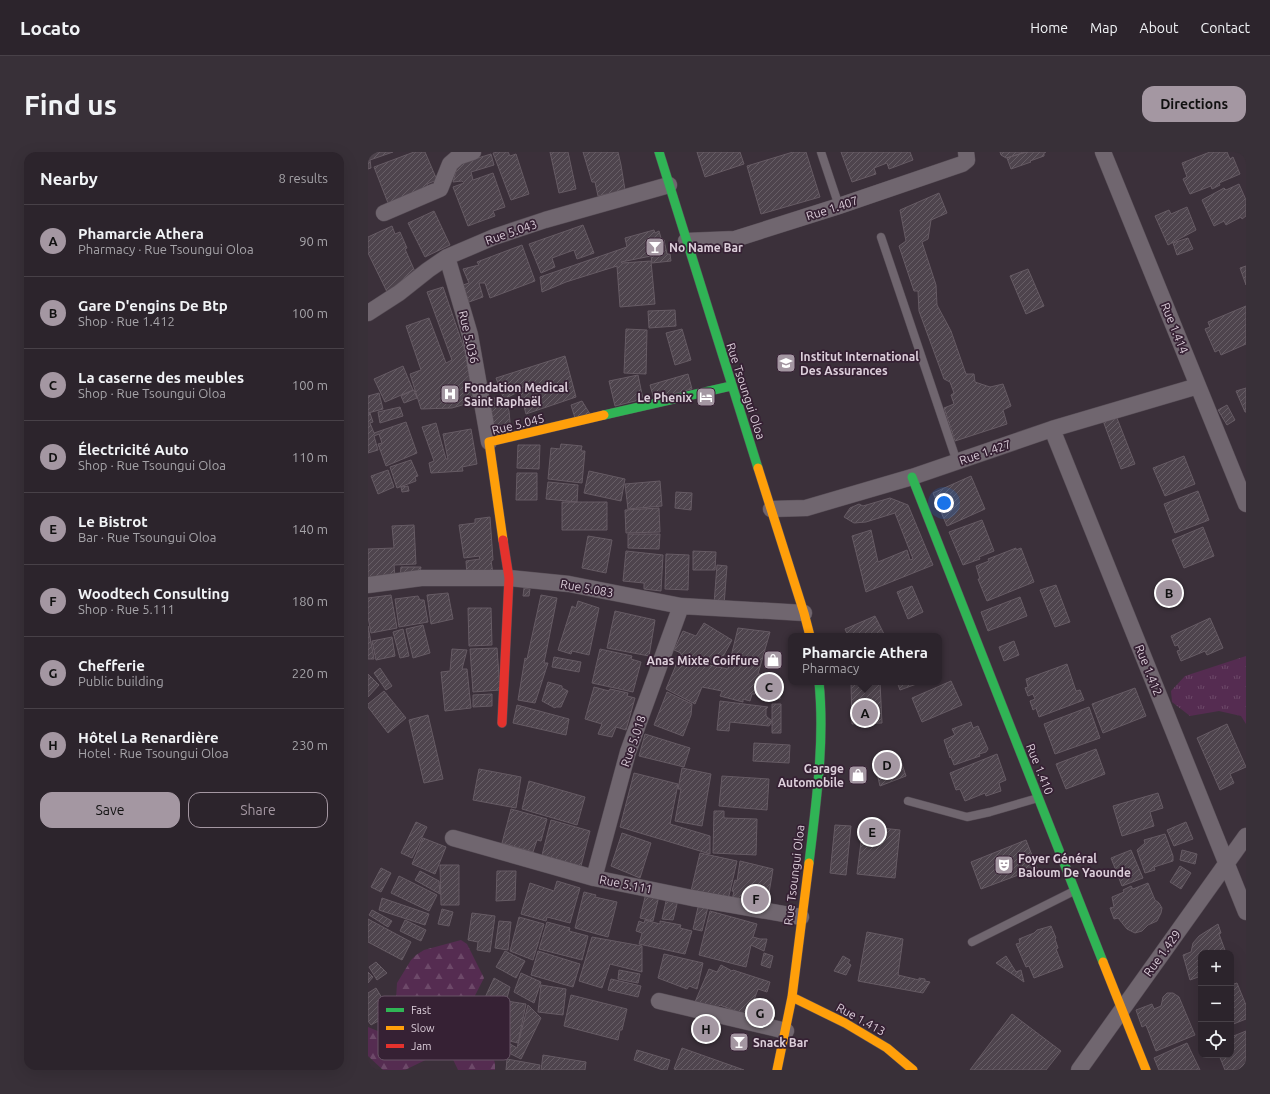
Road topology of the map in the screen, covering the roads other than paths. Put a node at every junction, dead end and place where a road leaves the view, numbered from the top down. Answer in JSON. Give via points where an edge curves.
{"nodes":[{"id":1,"x":472,"y":152,"type":"edge"},
{"id":2,"x":659,"y":152,"type":"edge"},
{"id":3,"x":821,"y":152,"type":"edge"},
{"id":4,"x":966,"y":152,"type":"edge"},
{"id":5,"x":1103,"y":152,"type":"edge"},
{"id":6,"x":669,"y":185,"type":"junction"},
{"id":7,"x":839,"y":206,"type":"junction"},
{"id":8,"x":384,"y":214,"type":"dead end"},
{"id":9,"x":881,"y":237,"type":"dead end"},
{"id":10,"x":686,"y":242,"type":"junction"},
{"id":11,"x":447,"y":257,"type":"junction"},
{"id":12,"x":368,"y":313,"type":"edge"},
{"id":13,"x":731,"y":386,"type":"junction"},
{"id":14,"x":1198,"y":386,"type":"junction"},
{"id":15,"x":1052,"y":429,"type":"junction"},
{"id":16,"x":489,"y":442,"type":"junction"},
{"id":17,"x":957,"y":462,"type":"junction"},
{"id":18,"x":912,"y":477,"type":"junction"},
{"id":19,"x":1246,"y":504,"type":"edge"},
{"id":20,"x":771,"y":509,"type":"junction"},
{"id":21,"x":509,"y":578,"type":"junction"},
{"id":22,"x":368,"y":585,"type":"edge"},
{"id":23,"x":681,"y":606,"type":"junction"},
{"id":24,"x":804,"y":613,"type":"junction"},
{"id":25,"x":809,"y":633,"type":"edge"},
{"id":26,"x":819,"y":685,"type":"edge"},
{"id":27,"x":502,"y":723,"type":"dead end"},
{"id":28,"x":1039,"y":798,"type":"junction"},
{"id":29,"x":908,"y":801,"type":"dead end"},
{"id":30,"x":1246,"y":836,"type":"edge"},
{"id":31,"x":453,"y":838,"type":"dead end"},
{"id":32,"x":1227,"y":864,"type":"junction"},
{"id":33,"x":594,"y":878,"type":"junction"},
{"id":34,"x":1075,"y":890,"type":"junction"},
{"id":35,"x":1246,"y":912,"type":"edge"},
{"id":36,"x":801,"y":917,"type":"junction"},
{"id":37,"x":972,"y":942,"type":"dead end"},
{"id":38,"x":792,"y":997,"type":"junction"},
{"id":39,"x":659,"y":1001,"type":"dead end"},
{"id":40,"x":1122,"y":1009,"type":"junction"},
{"id":41,"x":786,"y":1031,"type":"junction"},
{"id":42,"x":777,"y":1070,"type":"edge"},
{"id":43,"x":913,"y":1070,"type":"edge"},
{"id":44,"x":1079,"y":1070,"type":"edge"},
{"id":45,"x":1146,"y":1070,"type":"edge"}],
"edges":[{"from":1,"to":8,"type":"street","via":[[458,156],[450,164],[440,189]]},
{"from":2,"to":6,"type":"street","name":"Rue Tsoungui Oloa"},
{"from":3,"to":7,"type":"lane"},
{"from":4,"to":7,"type":"street","name":"Rue 1.407","via":[[967,160],[962,164]]},
{"from":5,"to":14,"type":"street","name":"Rue 1.414"},
{"from":6,"to":10,"type":"street","name":"Rue Tsoungui Oloa"},
{"from":6,"to":11,"type":"street","name":"Rue 5.043","via":[[494,237]]},
{"from":7,"to":10,"type":"street","name":"Rue 1.407","via":[[735,239]]},
{"from":9,"to":17,"type":"lane"},
{"from":10,"to":13,"type":"street","name":"Rue Tsoungui Oloa"},
{"from":11,"to":12,"type":"street","name":"Rue 5.043"},
{"from":11,"to":16,"type":"street","name":"Rue 5.036","via":[[470,335]]},
{"from":13,"to":16,"type":"street","name":"Rue 5.045"},
{"from":13,"to":20,"type":"street","name":"Rue Tsoungui Oloa"},
{"from":14,"to":15,"type":"street","name":"Rue 1.427"},
{"from":14,"to":19,"type":"street","name":"Rue 1.414"},
{"from":15,"to":17,"type":"street","name":"Rue 1.427"},
{"from":15,"to":32,"type":"street","name":"Rue 1.412"},
{"from":16,"to":21,"type":"street","name":"Rue 5.045"},
{"from":17,"to":18,"type":"street","name":"Rue 1.427"},
{"from":18,"to":20,"type":"street","name":"Rue 1.427","via":[[806,508]]},
{"from":18,"to":28,"type":"street","name":"Rue 1.410"},
{"from":20,"to":24,"type":"street","name":"Rue Tsoungui Oloa"},
{"from":21,"to":22,"type":"street","name":"Rue 5.083","via":[[421,578]]},
{"from":21,"to":23,"type":"street","name":"Rue 5.083","via":[[569,584]]},
{"from":21,"to":27,"type":"street","name":"Rue 5.045"},
{"from":23,"to":24,"type":"street","name":"Rue 5.083"},
{"from":23,"to":33,"type":"street","name":"Rue 5.018","via":[[628,752]]},
{"from":24,"to":25,"type":"street","name":"Rue Tsoungui Oloa"},
{"from":26,"to":36,"type":"street","name":"Rue Tsoungui Oloa","via":[[819,770]]},
{"from":28,"to":29,"type":"lane","via":[[967,818]]},
{"from":28,"to":34,"type":"street","name":"Rue 1.410"},
{"from":30,"to":32,"type":"street","name":"Rue 1.429"},
{"from":31,"to":33,"type":"street","name":"Rue 5.111"},
{"from":32,"to":35,"type":"street","name":"Rue 1.412"},
{"from":32,"to":40,"type":"street","name":"Rue 1.429"},
{"from":33,"to":36,"type":"street","name":"Rue 5.111"},
{"from":34,"to":37,"type":"lane"},
{"from":34,"to":40,"type":"street","name":"Rue 1.410"},
{"from":36,"to":38,"type":"street","name":"Rue Tsoungui Oloa"},
{"from":38,"to":41,"type":"street","name":"Rue Tsoungui Oloa"},
{"from":38,"to":43,"type":"street","name":"Rue 1.413","via":[[845,1023],[887,1048]]},
{"from":39,"to":41,"type":"street"},
{"from":40,"to":44,"type":"street","name":"Rue 1.429"},
{"from":40,"to":45,"type":"street","name":"Rue 1.410"},
{"from":41,"to":42,"type":"street","name":"Rue Tsoungui Oloa"}]}
